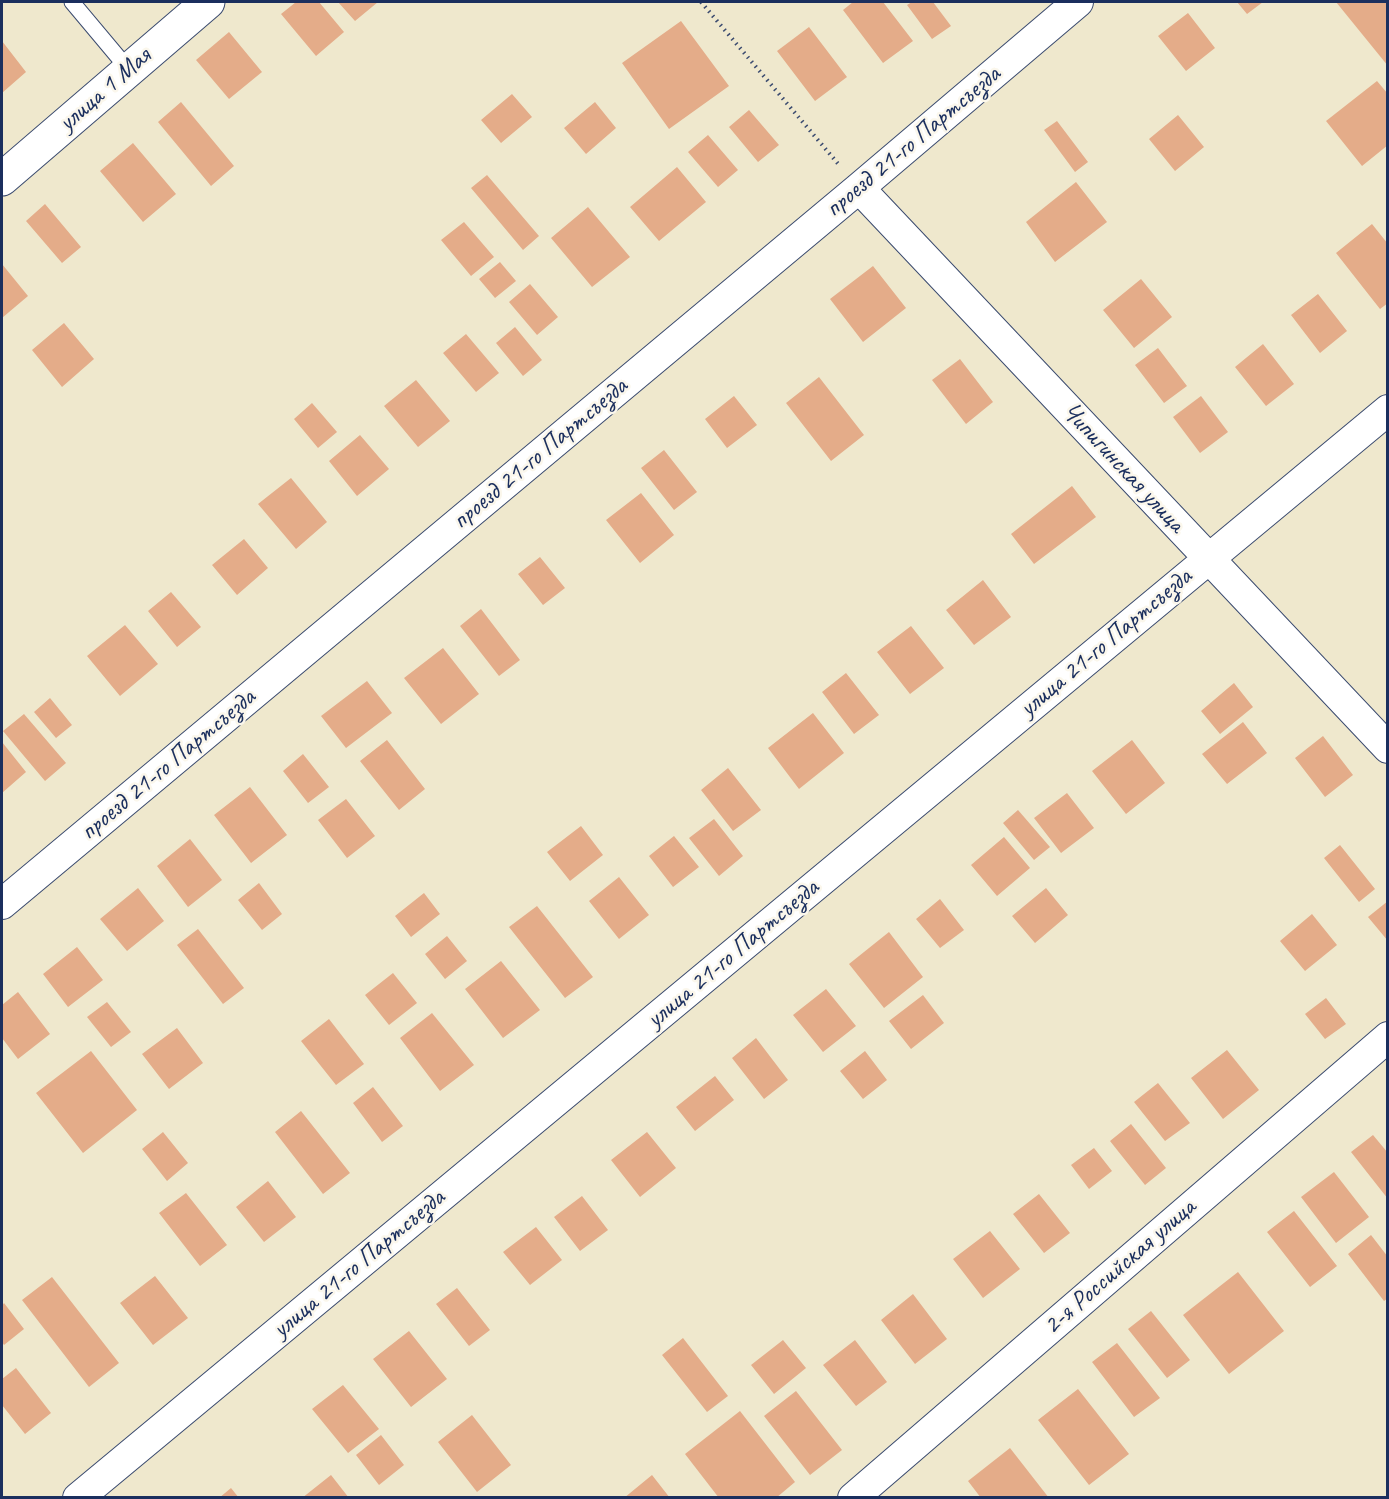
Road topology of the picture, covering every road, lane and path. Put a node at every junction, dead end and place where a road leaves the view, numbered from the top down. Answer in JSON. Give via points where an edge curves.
{"nodes":[{"id":1,"x":72,"y":2,"type":"edge"},
{"id":2,"x":208,"y":2,"type":"edge"},
{"id":3,"x":701,"y":2,"type":"edge"},
{"id":4,"x":1078,"y":2,"type":"edge"},
{"id":5,"x":129,"y":70,"type":"junction"},
{"id":6,"x":2,"y":179,"type":"edge"},
{"id":7,"x":858,"y":188,"type":"junction"},
{"id":8,"x":1388,"y":410,"type":"edge"},
{"id":9,"x":1208,"y":558,"type":"junction"},
{"id":10,"x":1388,"y":748,"type":"edge"},
{"id":11,"x":2,"y":904,"type":"edge"},
{"id":12,"x":1388,"y":1037,"type":"edge"},
{"id":13,"x":78,"y":1497,"type":"edge"},
{"id":14,"x":853,"y":1497,"type":"edge"}],
"edges":[{"from":1,"to":5,"type":"lane"},
{"from":2,"to":5,"type":"street","name":"улица 1 Мая"},
{"from":3,"to":7,"type":"path"},
{"from":4,"to":7,"type":"street","name":"проезд 21-го Партсъезда"},
{"from":5,"to":6,"type":"street","name":"улица 1 Мая"},
{"from":7,"to":9,"type":"street","name":"Чипигинская улица"},
{"from":7,"to":11,"type":"street","name":"проезд 21-го Партсъезда"},
{"from":8,"to":9,"type":"street","name":"улица 21-го Партсъезда"},
{"from":9,"to":10,"type":"street","name":"Чипигинская улица"},
{"from":9,"to":13,"type":"street","name":"улица 21-го Партсъезда"},
{"from":12,"to":14,"type":"street","name":"2-я Российская улица"}]}
